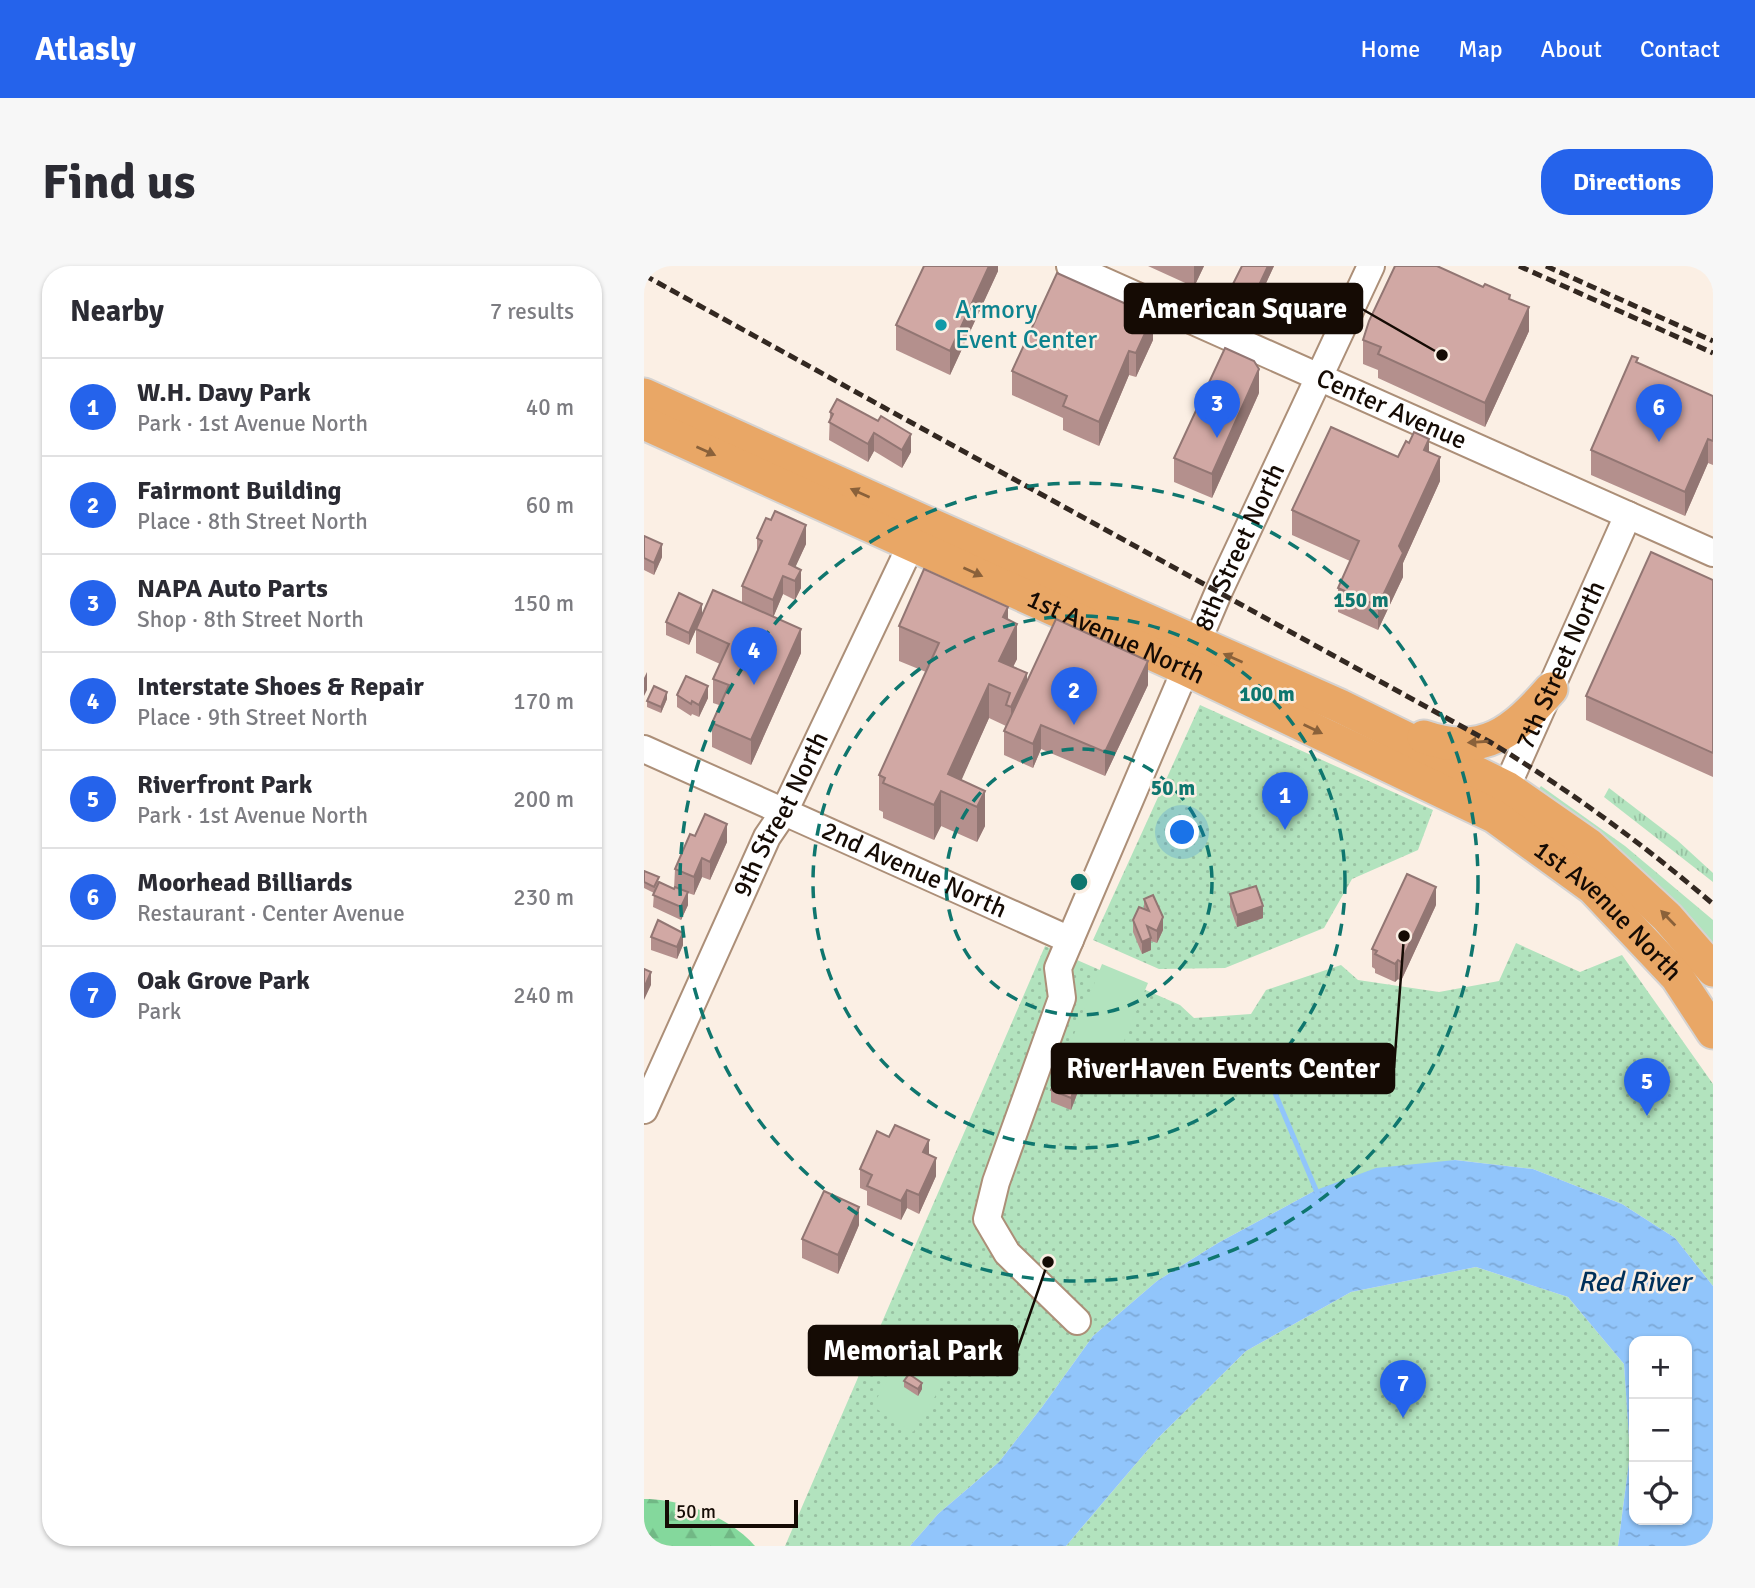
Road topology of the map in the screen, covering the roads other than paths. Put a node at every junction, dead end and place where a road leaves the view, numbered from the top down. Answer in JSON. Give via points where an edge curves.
{"nodes":[{"id":1,"x":1070,"y":266,"type":"edge"},
{"id":2,"x":1371,"y":266,"type":"edge"},
{"id":3,"x":1318,"y":378,"type":"junction"},
{"id":4,"x":644,"y":395,"type":"edge"},
{"id":5,"x":644,"y":423,"type":"edge"},
{"id":6,"x":1628,"y":515,"type":"junction"},
{"id":7,"x":916,"y":533,"type":"junction"},
{"id":8,"x":1713,"y":553,"type":"edge"},
{"id":9,"x":1192,"y":656,"type":"junction"},
{"id":10,"x":1551,"y":689,"type":"junction"},
{"id":11,"x":1340,"y":706,"type":"junction"},
{"id":12,"x":644,"y":749,"type":"edge"},
{"id":13,"x":1500,"y":802,"type":"junction"},
{"id":14,"x":784,"y":812,"type":"junction"},
{"id":15,"x":1070,"y":940,"type":"junction"},
{"id":16,"x":1713,"y":970,"type":"edge"},
{"id":17,"x":1713,"y":1032,"type":"edge"},
{"id":18,"x":644,"y":1110,"type":"edge"},
{"id":19,"x":1077,"y":1321,"type":"dead end"}],
"edges":[{"from":1,"to":3,"type":"street","name":"Center Avenue"},
{"from":2,"to":3,"type":"street","name":"8th Street North"},
{"from":3,"to":6,"type":"street","name":"Center Avenue"},
{"from":3,"to":9,"type":"street","name":"8th Street North"},
{"from":7,"to":4,"type":"main road","name":"1st Avenue North","one_way":true},
{"from":5,"to":7,"type":"main road","name":"1st Avenue North","one_way":true},
{"from":6,"to":8,"type":"street","name":"Center Avenue"},
{"from":6,"to":10,"type":"street","name":"7th Street North"},
{"from":7,"to":9,"type":"main road","name":"1st Avenue North"},
{"from":7,"to":14,"type":"street","name":"9th Street North"},
{"from":11,"to":9,"type":"main road","name":"1st Avenue North","one_way":true},
{"from":9,"to":13,"type":"main road","name":"1st Avenue North","one_way":true},
{"from":9,"to":15,"type":"street","name":"8th Street North"},
{"from":10,"to":11,"type":"main road","one_way":true,"via":[[1515,726],[1490,741],[1439,742]]},
{"from":10,"to":13,"type":"street","name":"7th Street North"},
{"from":11,"to":13,"type":"main road","name":"1st Avenue North"},
{"from":12,"to":14,"type":"street","name":"2nd Avenue North"},
{"from":16,"to":13,"type":"main road","name":"1st Avenue North","one_way":true,"via":[[1667,916],[1589,845]]},
{"from":13,"to":17,"type":"main road","name":"1st Avenue North","via":[[1593,888],[1677,977]]},
{"from":14,"to":15,"type":"street","name":"2nd Avenue North"},
{"from":14,"to":18,"type":"street","name":"9th Street North","via":[[767,837]]},
{"from":15,"to":19,"type":"street","name":"8th Street North","via":[[1058,968],[1062,998],[987,1219],[1007,1253]]}]}
